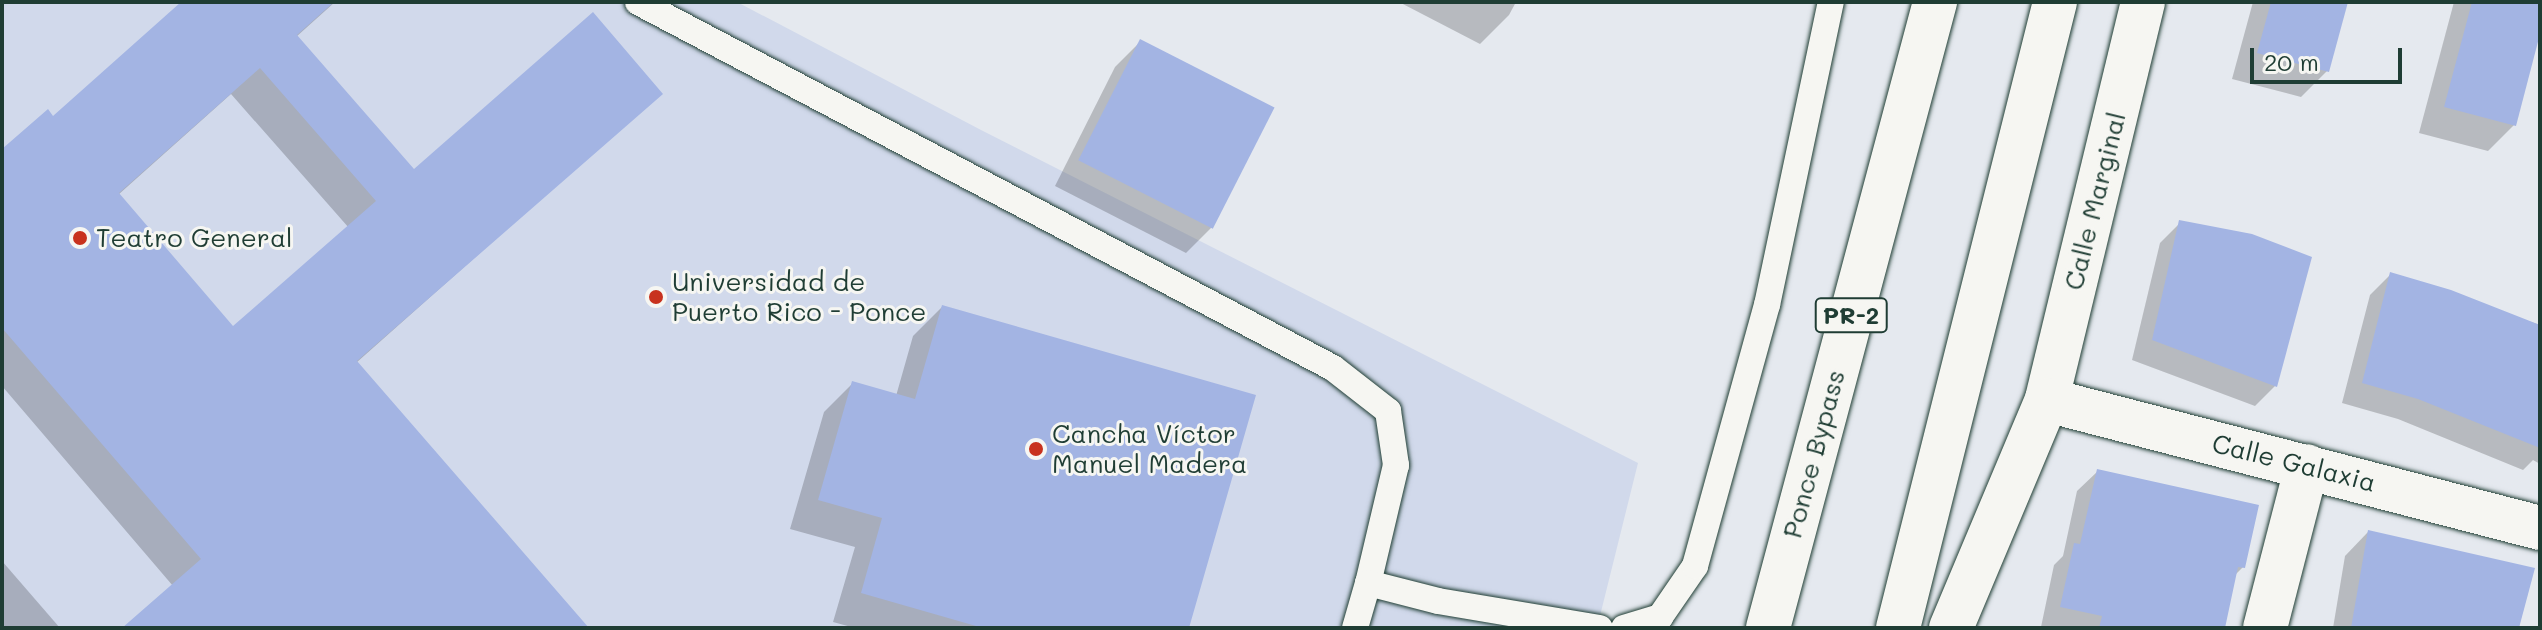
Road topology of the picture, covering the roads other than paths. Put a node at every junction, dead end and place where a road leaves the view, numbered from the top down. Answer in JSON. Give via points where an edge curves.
{"nodes":[{"id":1,"x":638,"y":2,"type":"edge"},
{"id":2,"x":1831,"y":2,"type":"edge"},
{"id":3,"x":1935,"y":2,"type":"edge"},
{"id":4,"x":2055,"y":2,"type":"edge"},
{"id":5,"x":2143,"y":2,"type":"edge"},
{"id":6,"x":2047,"y":400,"type":"junction"},
{"id":7,"x":2307,"y":466,"type":"junction"},
{"id":8,"x":2540,"y":528,"type":"edge"},
{"id":9,"x":1368,"y":583,"type":"junction"},
{"id":10,"x":1355,"y":628,"type":"edge"},
{"id":11,"x":1600,"y":628,"type":"edge"},
{"id":12,"x":1624,"y":628,"type":"edge"},
{"id":13,"x":1768,"y":628,"type":"edge"},
{"id":14,"x":1898,"y":628,"type":"edge"},
{"id":15,"x":1951,"y":628,"type":"edge"},
{"id":16,"x":2265,"y":628,"type":"edge"}],
"edges":[{"from":1,"to":9,"type":"lane","via":[[1333,368],[1388,411],[1396,465]]},
{"from":2,"to":12,"type":"lane","via":[[1767,305],[1695,566],[1660,617]]},
{"from":3,"to":13,"type":"main road","name":"Ponce Bypass","number":"PR-2"},
{"from":4,"to":14,"type":"main road"},
{"from":5,"to":6,"type":"main road","name":"Calle Marginal"},
{"from":6,"to":7,"type":"main road","name":"Calle Galaxia"},
{"from":6,"to":15,"type":"main road","name":"Calle Marginal"},
{"from":7,"to":8,"type":"main road","name":"Calle Galaxia"},
{"from":7,"to":16,"type":"main road"},
{"from":9,"to":10,"type":"lane"},
{"from":9,"to":11,"type":"lane","via":[[1438,601]]}]}
